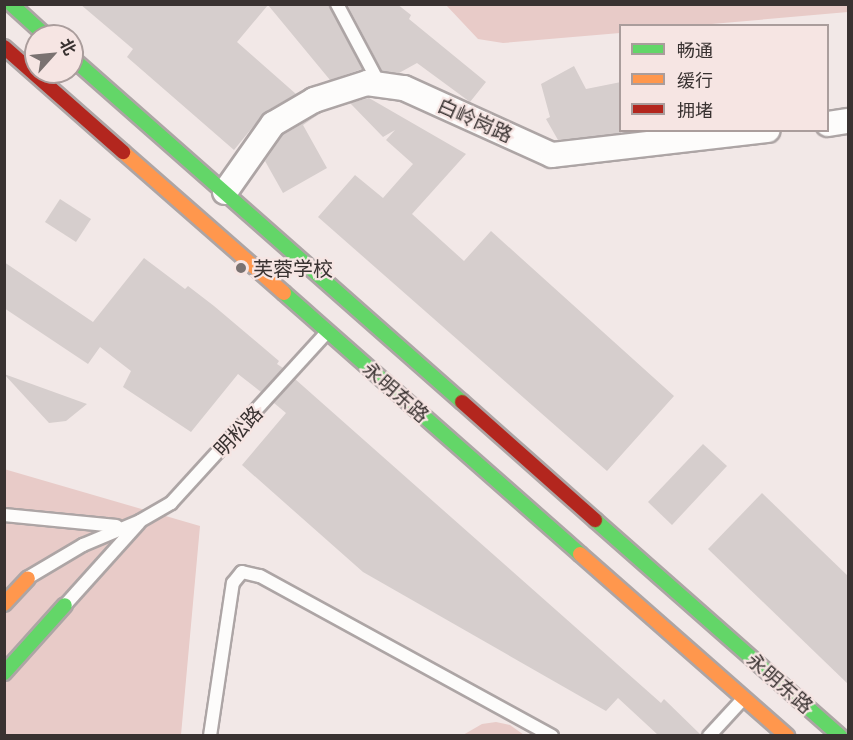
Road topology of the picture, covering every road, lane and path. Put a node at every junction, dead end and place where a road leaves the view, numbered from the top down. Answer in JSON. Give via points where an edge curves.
{"nodes":[{"id":1,"x":11,"y":4,"type":"edge"},
{"id":2,"x":337,"y":4,"type":"edge"},
{"id":3,"x":33,"y":24,"type":"edge"},
{"id":4,"x":4,"y":47,"type":"edge"},
{"id":5,"x":84,"y":69,"type":"edge"},
{"id":6,"x":380,"y":85,"type":"junction"},
{"id":7,"x":849,"y":122,"type":"edge"},
{"id":8,"x":829,"y":124,"type":"edge"},
{"id":9,"x":750,"y":132,"type":"edge"},
{"id":10,"x":225,"y":192,"type":"junction"},
{"id":11,"x":327,"y":332,"type":"junction"},
{"id":12,"x":4,"y":516,"type":"edge"},
{"id":13,"x":32,"y":521,"type":"junction"},
{"id":14,"x":135,"y":523,"type":"junction"},
{"id":15,"x":4,"y":524,"type":"edge"},
{"id":16,"x":28,"y":578,"type":"joint"},
{"id":17,"x":4,"y":604,"type":"edge"},
{"id":18,"x":65,"y":605,"type":"joint"},
{"id":19,"x":4,"y":673,"type":"edge"},
{"id":20,"x":744,"y":698,"type":"junction"},
{"id":21,"x":210,"y":735,"type":"edge"},
{"id":22,"x":552,"y":735,"type":"edge"},
{"id":23,"x":709,"y":735,"type":"edge"},
{"id":24,"x":787,"y":735,"type":"edge"},
{"id":25,"x":840,"y":735,"type":"edge"}],
"edges":[{"from":1,"to":3,"type":"main road"},
{"from":2,"to":6,"type":"lane"},
{"from":4,"to":11,"type":"main road","name":"永明东路"},
{"from":5,"to":10,"type":"main road","name":"永明东路"},
{"from":6,"to":9,"type":"street","name":"白岭岗路","via":[[404,88],[552,154]]},
{"from":6,"to":10,"type":"street","name":"白岭岗路","via":[[367,83],[314,100],[273,124]]},
{"from":7,"to":8,"type":"street"},
{"from":10,"to":25,"type":"main road","name":"永明东路"},
{"from":11,"to":14,"type":"lane","name":"明松路","via":[[171,503]]},
{"from":11,"to":20,"type":"main road","name":"永明东路"},
{"from":12,"to":13,"type":"lane"},
{"from":13,"to":14,"type":"lane"},
{"from":13,"to":15,"type":"lane"},
{"from":14,"to":16,"type":"lane","name":"明松路","via":[[83,545]]},
{"from":14,"to":18,"type":"lane","name":"明松路"},
{"from":16,"to":17,"type":"main road"},
{"from":18,"to":19,"type":"main road"},
{"from":20,"to":23,"type":"lane"},
{"from":20,"to":24,"type":"main road","name":"永明东路"},
{"from":21,"to":22,"type":"lane","via":[[233,583],[242,572],[260,576]]}]}
